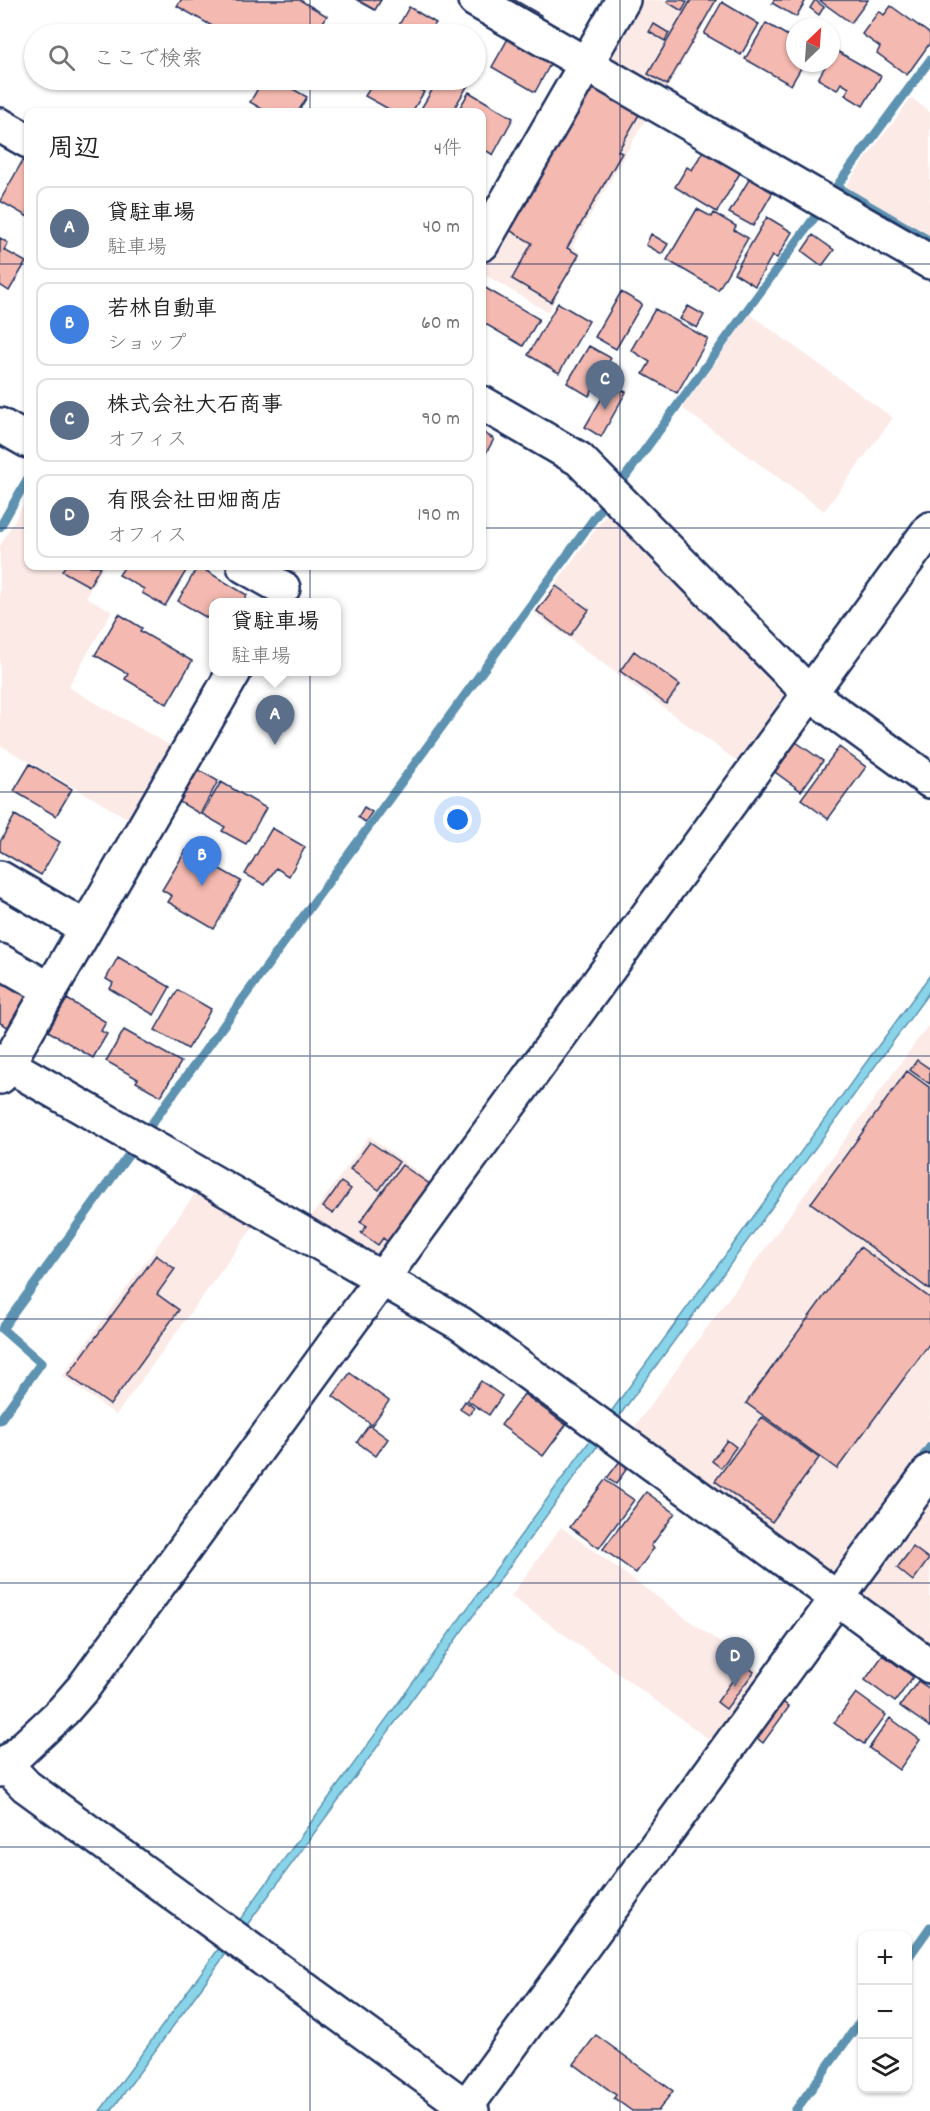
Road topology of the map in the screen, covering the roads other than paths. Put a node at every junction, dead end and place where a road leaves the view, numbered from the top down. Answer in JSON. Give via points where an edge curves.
{"nodes":[{"id":1,"x":475,"y":0,"type":"edge"},
{"id":2,"x":622,"y":0,"type":"edge"},
{"id":3,"x":586,"y":64,"type":"junction"},
{"id":4,"x":0,"y":125,"type":"edge"},
{"id":5,"x":24,"y":139,"type":"edge"},
{"id":6,"x":486,"y":237,"type":"edge"},
{"id":7,"x":930,"y":262,"type":"edge"},
{"id":8,"x":486,"y":404,"type":"edge"},
{"id":9,"x":0,"y":425,"type":"edge"},
{"id":10,"x":24,"y":439,"type":"edge"},
{"id":11,"x":930,"y":529,"type":"edge"},
{"id":12,"x":252,"y":570,"type":"edge"},
{"id":13,"x":284,"y":585,"type":"edge"},
{"id":14,"x":232,"y":676,"type":"edge"},
{"id":15,"x":810,"y":694,"type":"junction"},
{"id":16,"x":930,"y":781,"type":"edge"},
{"id":17,"x":0,"y":878,"type":"edge"},
{"id":18,"x":86,"y":928,"type":"junction"},
{"id":19,"x":0,"y":960,"type":"edge"},
{"id":20,"x":51,"y":990,"type":"junction"},
{"id":21,"x":2,"y":1067,"type":"edge"},
{"id":22,"x":382,"y":1279,"type":"junction"},
{"id":23,"x":930,"y":1471,"type":"edge"},
{"id":24,"x":837,"y":1598,"type":"junction"},
{"id":25,"x":930,"y":1666,"type":"edge"},
{"id":26,"x":3,"y":1767,"type":"edge"},
{"id":27,"x":467,"y":2109,"type":"edge"}],
"edges":[{"from":1,"to":3,"type":"street"},
{"from":2,"to":3,"type":"street"},
{"from":3,"to":6,"type":"street"},
{"from":3,"to":7,"type":"street"},
{"from":4,"to":5,"type":"street"},
{"from":8,"to":15,"type":"street","via":[[579,459]]},
{"from":9,"to":10,"type":"street"},
{"from":11,"to":15,"type":"street"},
{"from":12,"to":13,"type":"street"},
{"from":14,"to":18,"type":"street"},
{"from":15,"to":16,"type":"street"},
{"from":15,"to":22,"type":"street"},
{"from":17,"to":18,"type":"street"},
{"from":18,"to":20,"type":"street"},
{"from":19,"to":20,"type":"street"},
{"from":20,"to":21,"type":"street"},
{"from":21,"to":22,"type":"street"},
{"from":22,"to":24,"type":"street","via":[[461,1324]]},
{"from":22,"to":26,"type":"street","via":[[83,1688]]},
{"from":23,"to":24,"type":"street"},
{"from":24,"to":25,"type":"street"},
{"from":24,"to":27,"type":"street"},
{"from":26,"to":27,"type":"street"}]}
